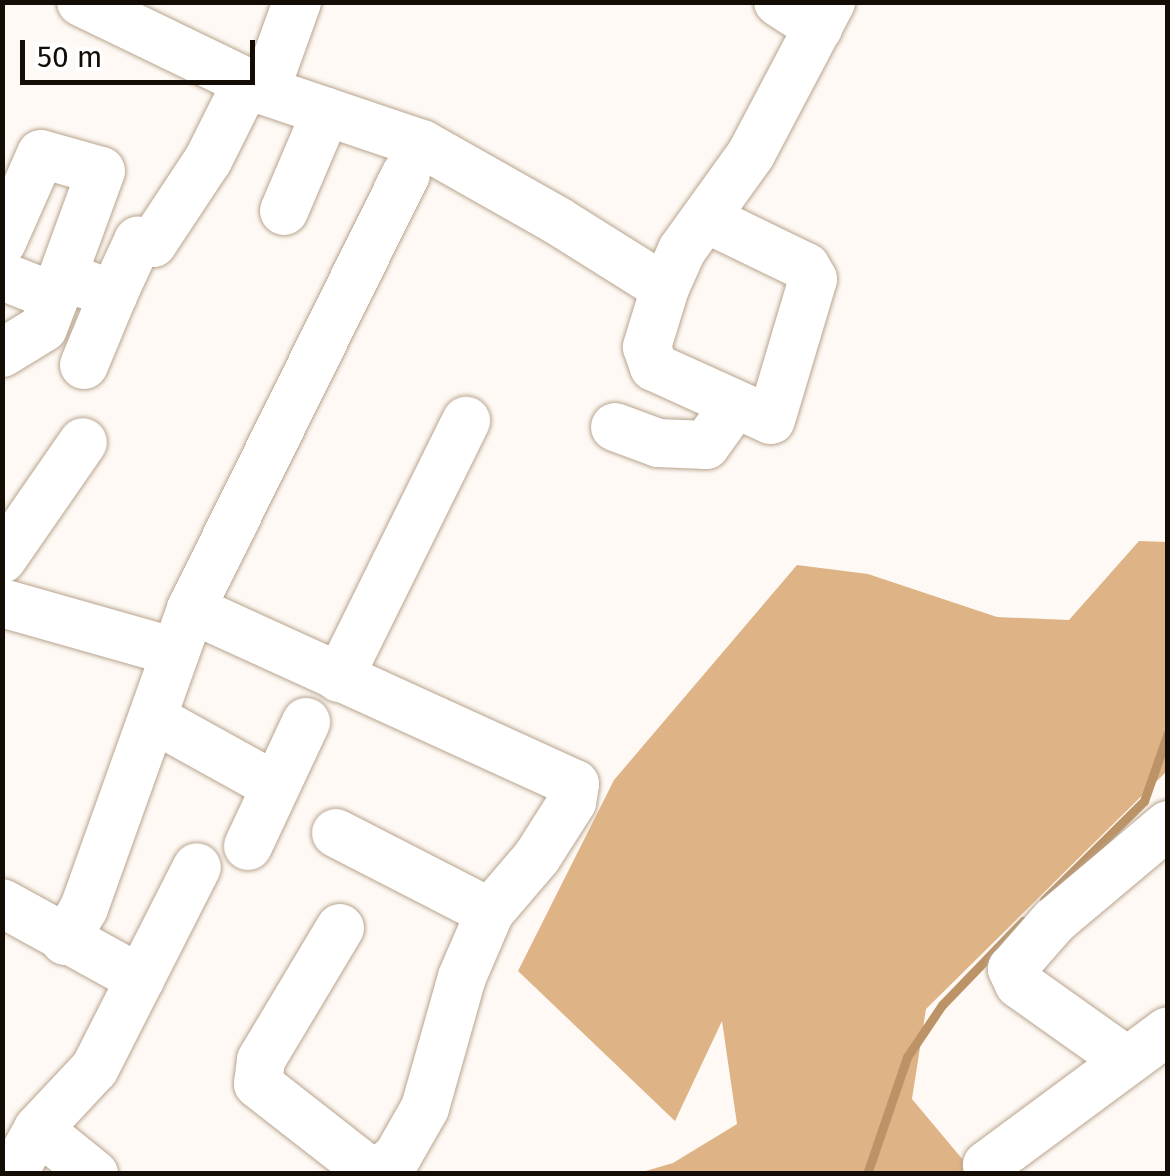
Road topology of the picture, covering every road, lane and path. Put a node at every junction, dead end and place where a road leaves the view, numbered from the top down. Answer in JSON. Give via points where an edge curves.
{"nodes":[{"id":1,"x":81,"y":2,"type":"edge"},
{"id":2,"x":297,"y":2,"type":"edge"},
{"id":3,"x":778,"y":2,"type":"edge"},
{"id":4,"x":824,"y":16,"type":"edge"},
{"id":5,"x":256,"y":86,"type":"junction"},
{"id":6,"x":326,"y":112,"type":"junction"},
{"id":7,"x":406,"y":174,"type":"dead end"},
{"id":8,"x":284,"y":211,"type":"dead end"},
{"id":9,"x":705,"y":218,"type":"junction"},
{"id":10,"x":2,"y":242,"type":"edge"},
{"id":11,"x":2,"y":276,"type":"edge"},
{"id":12,"x":60,"y":286,"type":"junction"},
{"id":13,"x":664,"y":288,"type":"junction"},
{"id":14,"x":113,"y":295,"type":"junction"},
{"id":15,"x":2,"y":353,"type":"edge"},
{"id":16,"x":84,"y":366,"type":"dead end"},
{"id":17,"x":734,"y":406,"type":"junction"},
{"id":18,"x":466,"y":421,"type":"dead end"},
{"id":19,"x":615,"y":427,"type":"dead end"},
{"id":20,"x":83,"y":442,"type":"dead end"},
{"id":21,"x":2,"y":558,"type":"edge"},
{"id":22,"x":2,"y":603,"type":"edge"},
{"id":23,"x":183,"y":630,"type":"junction"},
{"id":24,"x":339,"y":678,"type":"junction"},
{"id":25,"x":154,"y":720,"type":"junction"},
{"id":26,"x":306,"y":722,"type":"dead end"},
{"id":27,"x":274,"y":786,"type":"junction"},
{"id":28,"x":1168,"y":824,"type":"edge"},
{"id":29,"x":336,"y":833,"type":"dead end"},
{"id":30,"x":248,"y":846,"type":"dead end"},
{"id":31,"x":197,"y":868,"type":"dead end"},
{"id":32,"x":2,"y":903,"type":"edge"},
{"id":33,"x":490,"y":912,"type":"junction"},
{"id":34,"x":340,"y":928,"type":"dead end"},
{"id":35,"x":65,"y":941,"type":"junction"},
{"id":36,"x":140,"y":979,"type":"junction"},
{"id":37,"x":1168,"y":1031,"type":"edge"},
{"id":38,"x":1126,"y":1060,"type":"junction"},
{"id":39,"x":38,"y":1128,"type":"junction"},
{"id":40,"x":13,"y":1174,"type":"edge"},
{"id":41,"x":94,"y":1174,"type":"edge"},
{"id":42,"x":375,"y":1174,"type":"edge"},
{"id":43,"x":995,"y":1174,"type":"edge"}],
"edges":[{"from":1,"to":5,"type":"street"},
{"from":2,"to":5,"type":"street"},
{"from":3,"to":4,"type":"street"},
{"from":4,"to":9,"type":"street","via":[[751,154]]},
{"from":5,"to":6,"type":"street"},
{"from":5,"to":14,"type":"street","via":[[152,243],[138,242]]},
{"from":6,"to":8,"type":"street"},
{"from":6,"to":13,"type":"street","via":[[422,144]]},
{"from":7,"to":23,"type":"street"},
{"from":9,"to":13,"type":"street"},
{"from":9,"to":17,"type":"street","via":[[806,268],[813,278],[771,420]]},
{"from":10,"to":12,"type":"street","via":[[41,154],[101,171]]},
{"from":11,"to":12,"type":"street"},
{"from":12,"to":14,"type":"street"},
{"from":12,"to":15,"type":"street","via":[[43,328]]},
{"from":13,"to":17,"type":"street","via":[[648,357],[654,367]]},
{"from":14,"to":16,"type":"street"},
{"from":17,"to":19,"type":"street","via":[[706,445],[658,443]]},
{"from":18,"to":24,"type":"street"},
{"from":20,"to":21,"type":"street"},
{"from":22,"to":23,"type":"street"},
{"from":23,"to":24,"type":"street"},
{"from":23,"to":25,"type":"street"},
{"from":24,"to":33,"type":"street","via":[[575,784],[572,802],[546,843]]},
{"from":25,"to":27,"type":"street"},
{"from":25,"to":35,"type":"street"},
{"from":26,"to":27,"type":"street"},
{"from":27,"to":30,"type":"street"},
{"from":28,"to":38,"type":"street","via":[[1013,963],[1018,984]]},
{"from":29,"to":33,"type":"street"},
{"from":31,"to":36,"type":"street"},
{"from":32,"to":35,"type":"street"},
{"from":33,"to":42,"type":"street","via":[[462,976],[425,1108],[398,1156]]},
{"from":34,"to":42,"type":"street","via":[[261,1060],[258,1084]]},
{"from":35,"to":36,"type":"street"},
{"from":36,"to":39,"type":"street","via":[[95,1068]]},
{"from":37,"to":38,"type":"street"},
{"from":38,"to":43,"type":"street","via":[[987,1165]]},
{"from":39,"to":40,"type":"street"},
{"from":39,"to":41,"type":"street"}]}
